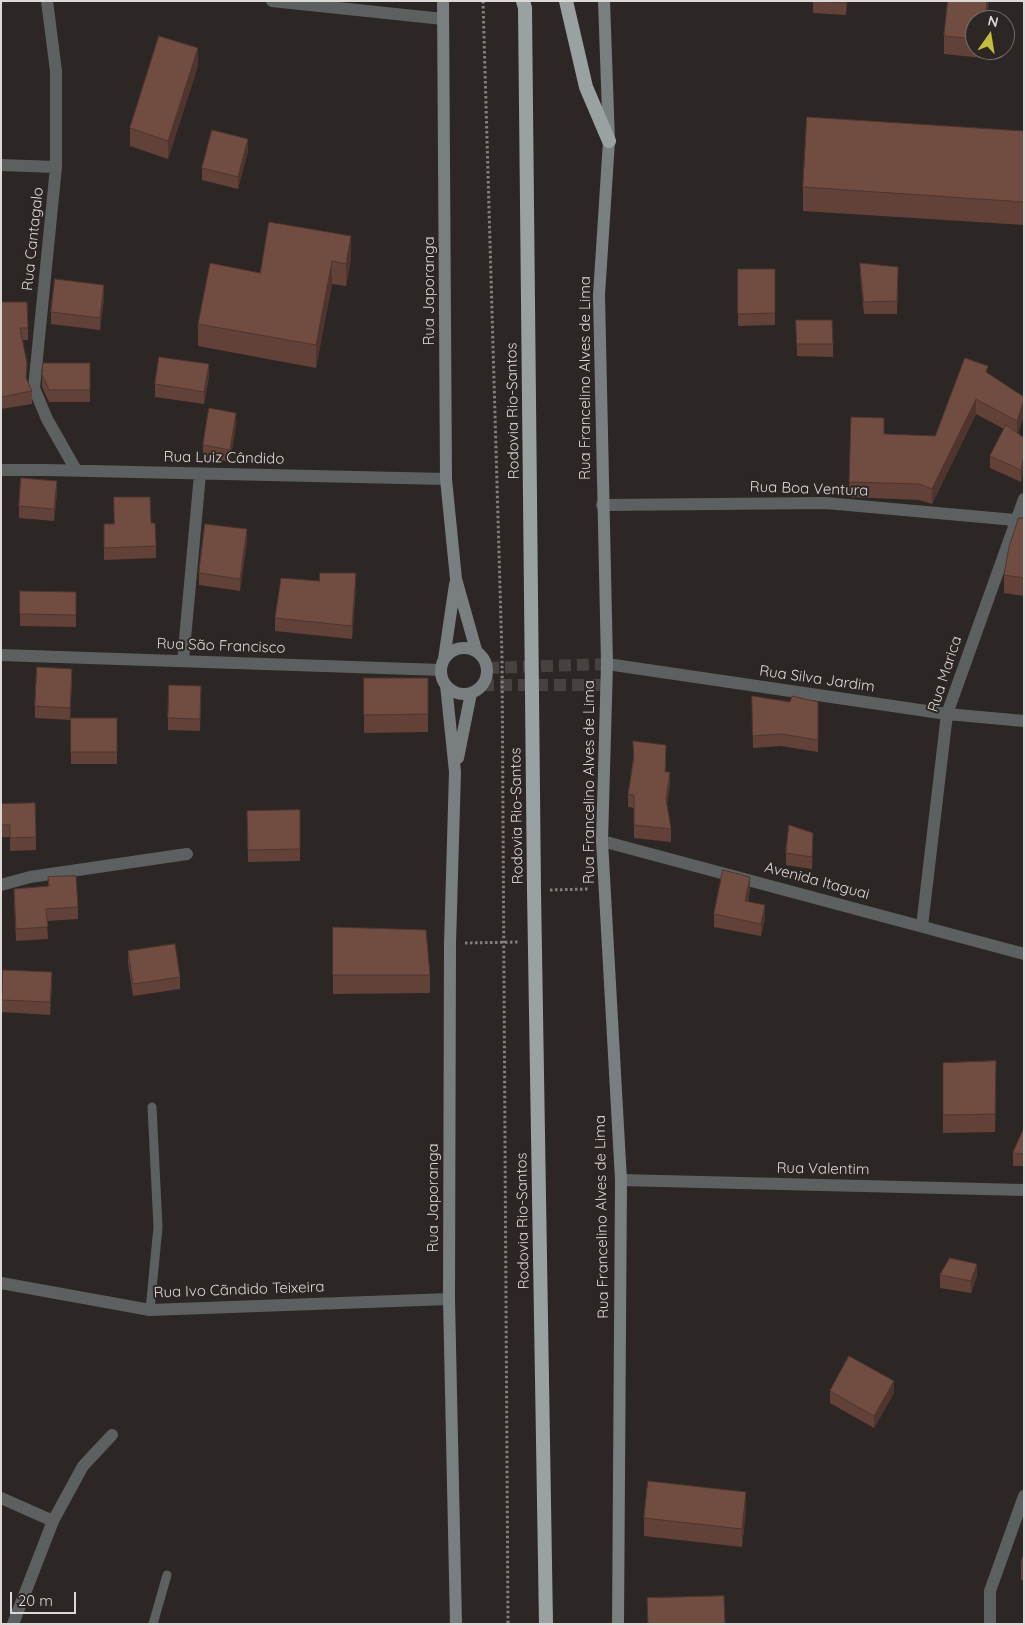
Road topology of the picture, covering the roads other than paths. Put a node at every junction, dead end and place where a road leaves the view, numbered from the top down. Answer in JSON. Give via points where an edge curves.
{"nodes":[{"id":1,"x":47,"y":1,"type":"edge"},
{"id":2,"x":272,"y":1,"type":"edge"},
{"id":3,"x":443,"y":1,"type":"edge"},
{"id":4,"x":566,"y":1,"type":"edge"},
{"id":5,"x":604,"y":1,"type":"edge"},
{"id":6,"x":525,"y":4,"type":"edge"},
{"id":7,"x":443,"y":19,"type":"junction"},
{"id":8,"x":610,"y":141,"type":"junction"},
{"id":9,"x":1,"y":165,"type":"edge"},
{"id":10,"x":56,"y":167,"type":"junction"},
{"id":11,"x":1,"y":470,"type":"edge"},
{"id":12,"x":76,"y":470,"type":"junction"},
{"id":13,"x":200,"y":474,"type":"junction"},
{"id":14,"x":446,"y":479,"type":"junction"},
{"id":15,"x":1024,"y":499,"type":"edge"},
{"id":16,"x":602,"y":505,"type":"junction"},
{"id":17,"x":1015,"y":520,"type":"junction"},
{"id":18,"x":456,"y":579,"type":"junction"},
{"id":19,"x":476,"y":650,"type":"junction"},
{"id":20,"x":1,"y":655,"type":"edge"},
{"id":21,"x":183,"y":661,"type":"junction"},
{"id":22,"x":607,"y":664,"type":"junction"},
{"id":23,"x":442,"y":665,"type":"junction"},
{"id":24,"x":446,"y":686,"type":"junction"},
{"id":25,"x":471,"y":693,"type":"junction"},
{"id":26,"x":947,"y":714,"type":"junction"},
{"id":27,"x":1024,"y":721,"type":"edge"},
{"id":28,"x":455,"y":772,"type":"junction"},
{"id":29,"x":602,"y":841,"type":"junction"},
{"id":30,"x":187,"y":854,"type":"dead end"},
{"id":31,"x":1,"y":885,"type":"edge"},
{"id":32,"x":922,"y":926,"type":"junction"},
{"id":33,"x":1024,"y":954,"type":"edge"},
{"id":34,"x":152,"y":1107,"type":"dead end"},
{"id":35,"x":621,"y":1180,"type":"junction"},
{"id":36,"x":1024,"y":1190,"type":"edge"},
{"id":37,"x":1,"y":1283,"type":"edge"},
{"id":38,"x":449,"y":1300,"type":"junction"},
{"id":39,"x":150,"y":1310,"type":"junction"},
{"id":40,"x":112,"y":1436,"type":"dead end"},
{"id":41,"x":1024,"y":1496,"type":"edge"},
{"id":42,"x":1,"y":1498,"type":"edge"},
{"id":43,"x":53,"y":1521,"type":"junction"},
{"id":44,"x":167,"y":1575,"type":"dead end"},
{"id":45,"x":13,"y":1624,"type":"edge"},
{"id":46,"x":153,"y":1624,"type":"edge"},
{"id":47,"x":456,"y":1624,"type":"edge"},
{"id":48,"x":546,"y":1624,"type":"edge"},
{"id":49,"x":618,"y":1624,"type":"edge"},
{"id":50,"x":990,"y":1624,"type":"edge"}],
"edges":[{"from":1,"to":10,"type":"street","name":"Rua Cantagalo","via":[[56,71]]},
{"from":2,"to":7,"type":"street"},
{"from":3,"to":7,"type":"main road","name":"Rua Japoranga"},
{"from":4,"to":8,"type":"highway","via":[[586,87]]},
{"from":5,"to":8,"type":"main road","name":"Rua Francelino Alves de Lima"},
{"from":6,"to":48,"type":"highway","name":"Rodovia Rio-Santos"},
{"from":7,"to":14,"type":"main road","name":"Rua Japoranga"},
{"from":8,"to":16,"type":"main road","name":"Rua Francelino Alves de Lima","via":[[599,295]]},
{"from":9,"to":10,"type":"street"},
{"from":10,"to":12,"type":"street","name":"Rua Cantagalo","via":[[34,388],[47,419]]},
{"from":11,"to":12,"type":"street","name":"Rua Luiz Cândido"},
{"from":12,"to":13,"type":"street","name":"Rua Luiz Cândido"},
{"from":13,"to":14,"type":"street","name":"Rua Luiz Cândido"},
{"from":13,"to":21,"type":"street"},
{"from":14,"to":18,"type":"main road","name":"Rua Japoranga"},
{"from":15,"to":17,"type":"street","name":"Rua Marica"},
{"from":16,"to":17,"type":"street","name":"Rua Boa Ventura","via":[[826,503]]},
{"from":16,"to":22,"type":"main road","name":"Rua Francelino Alves de Lima"},
{"from":17,"to":26,"type":"street","name":"Rua Marica"},
{"from":18,"to":19,"type":"main road","name":"Rua Japoranga"},
{"from":18,"to":23,"type":"main road","name":"Rua Japoranga"},
{"from":19,"to":23,"type":"main road","via":[[454,650]]},
{"from":19,"to":25,"type":"main road","via":[[486,661],[487,674],[482,685]]},
{"from":20,"to":21,"type":"street","name":"Rua São Francisco"},
{"from":21,"to":23,"type":"street","name":"Rua São Francisco"},
{"from":22,"to":26,"type":"street","name":"Rua Silva Jardim"},
{"from":22,"to":29,"type":"main road","name":"Rua Francelino Alves de Lima"},
{"from":23,"to":24,"type":"main road"},
{"from":24,"to":25,"type":"main road","via":[[457,693]]},
{"from":24,"to":28,"type":"main road","name":"Rua Japoranga"},
{"from":25,"to":28,"type":"main road","name":"Rua Japoranga"},
{"from":26,"to":27,"type":"street","name":"Rua Silva Jardim"},
{"from":26,"to":32,"type":"street","name":"Rua Marica"},
{"from":28,"to":38,"type":"main road","name":"Rua Japoranga","via":[[450,944]]},
{"from":29,"to":32,"type":"street","name":"Avenida Itaguai"},
{"from":29,"to":35,"type":"main road","name":"Rua Francelino Alves de Lima"},
{"from":30,"to":31,"type":"street","via":[[30,877]]},
{"from":32,"to":33,"type":"street","name":"Avenida Itaguai"},
{"from":34,"to":39,"type":"lane","via":[[158,1227]]},
{"from":35,"to":36,"type":"street","name":"Rua Valentim"},
{"from":35,"to":49,"type":"main road","name":"Rua Francelino Alves de Lima"},
{"from":37,"to":39,"type":"street","name":"Rua Ivo Cãndido Teixeira"},
{"from":38,"to":39,"type":"street","name":"Rua Ivo Cãndido Teixeira"},
{"from":38,"to":47,"type":"main road","name":"Rua Japoranga"},
{"from":40,"to":43,"type":"street","via":[[82,1466]]},
{"from":41,"to":50,"type":"street","via":[[990,1591]]},
{"from":42,"to":43,"type":"street"},
{"from":43,"to":45,"type":"street"},
{"from":44,"to":46,"type":"lane"}]}
